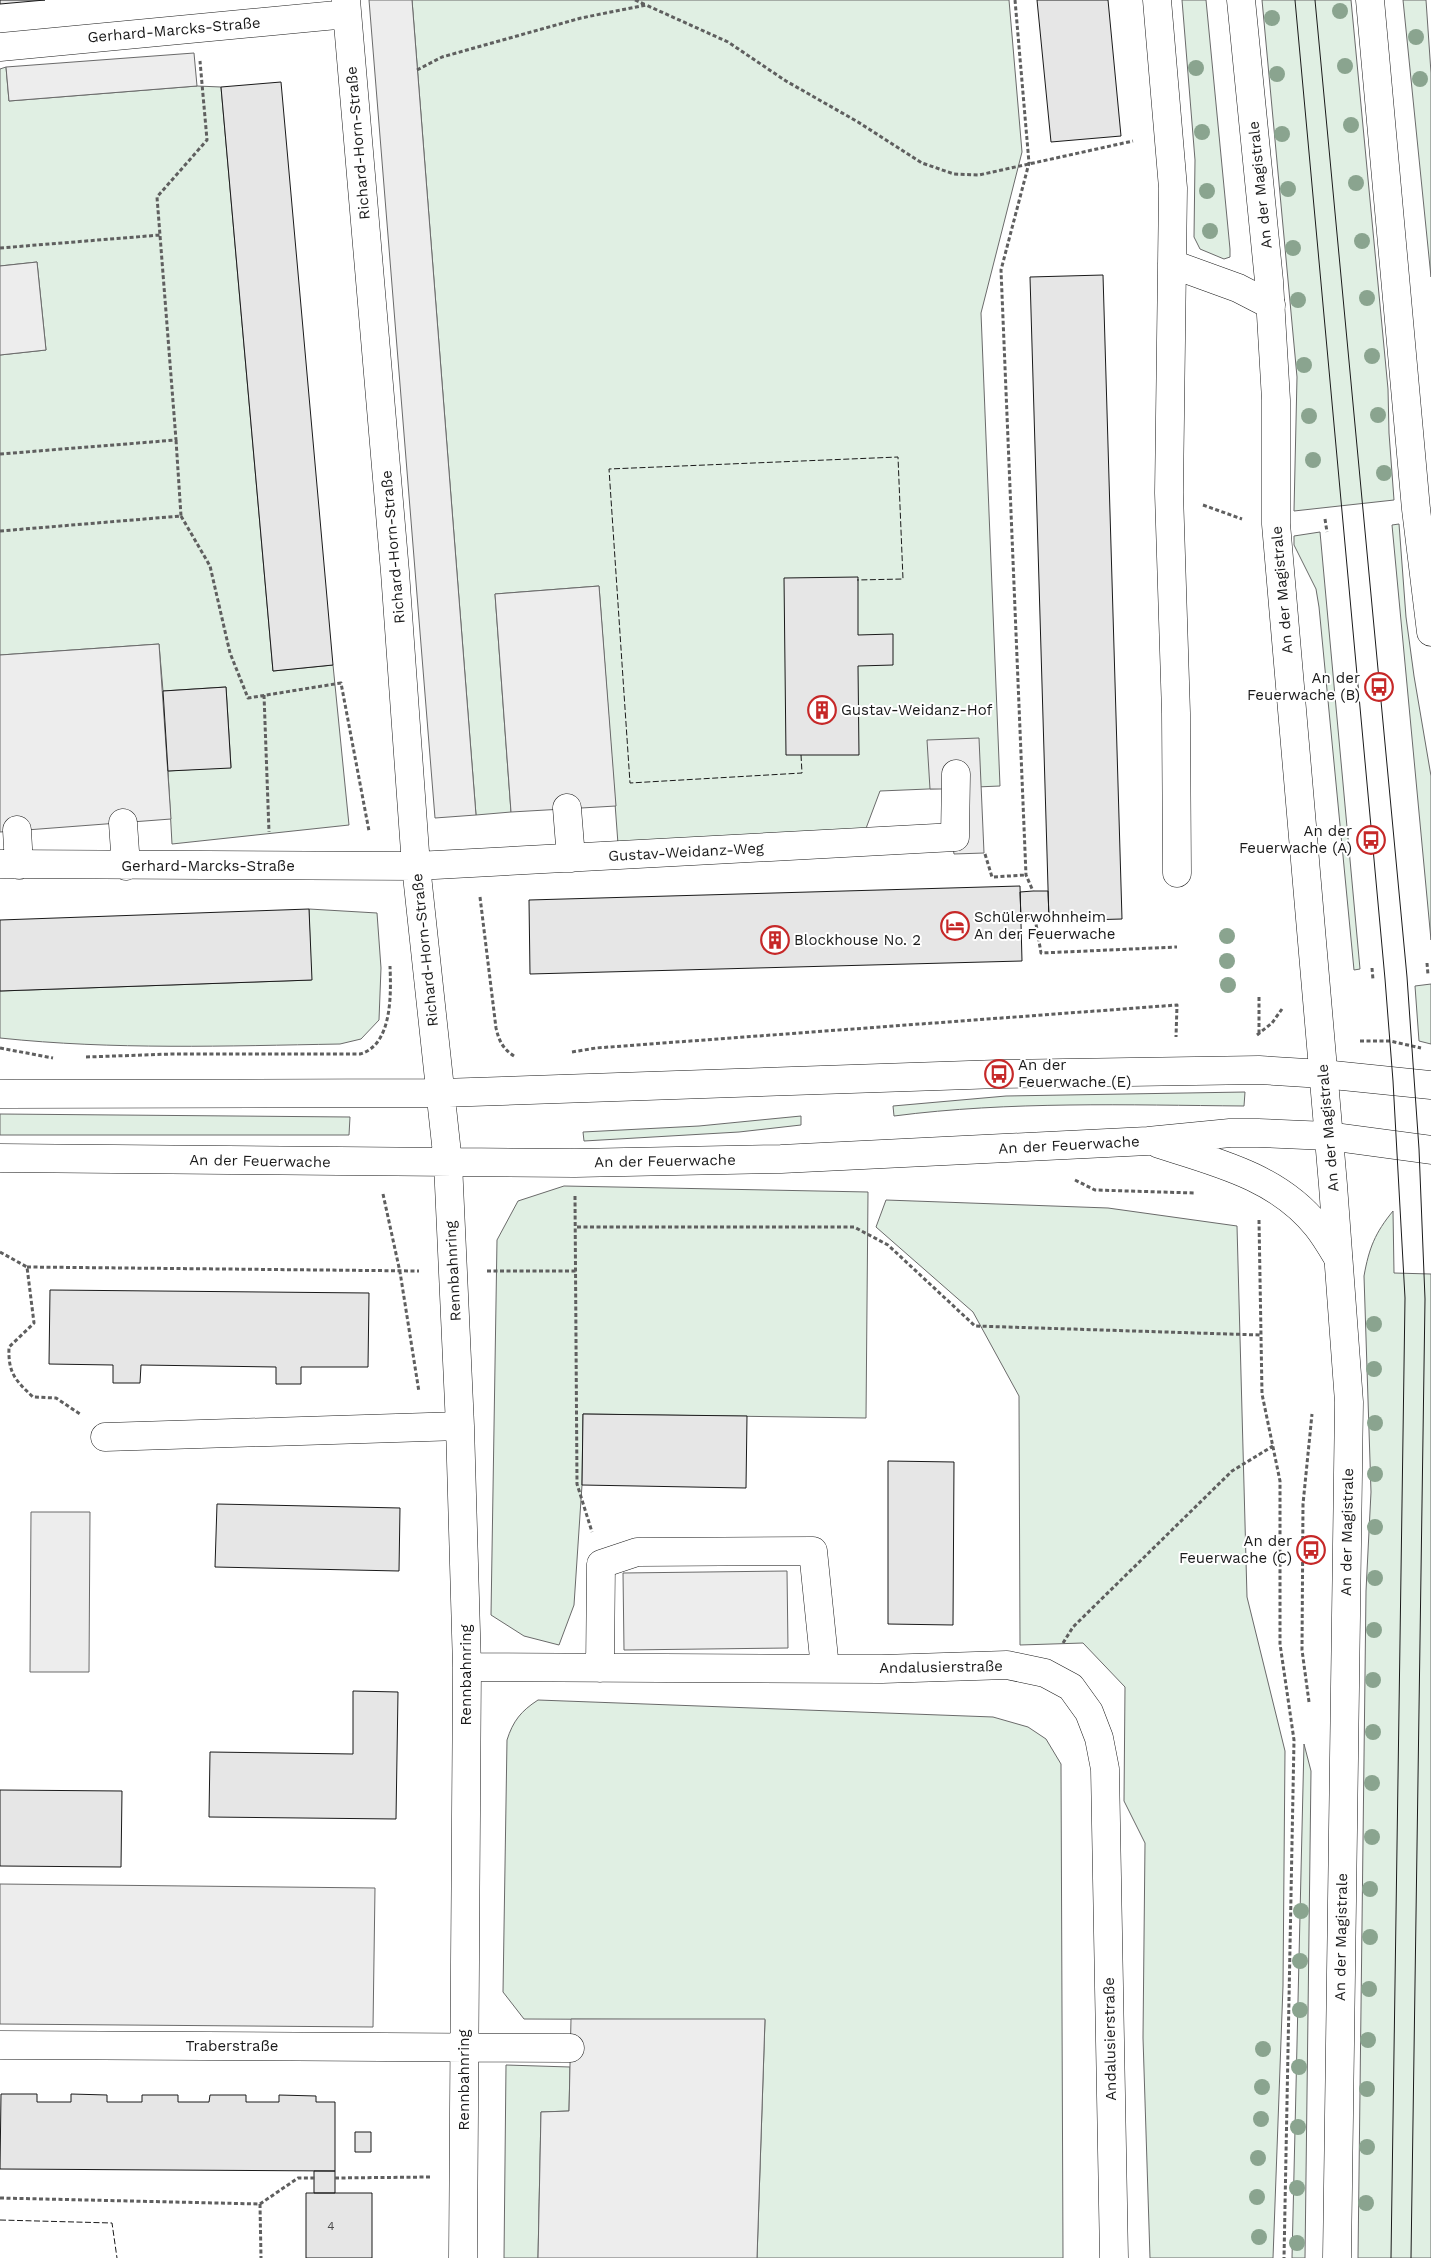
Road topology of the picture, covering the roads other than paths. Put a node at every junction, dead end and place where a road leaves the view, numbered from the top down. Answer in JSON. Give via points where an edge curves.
{"nodes":[{"id":1,"x":1157,"y":0,"type":"edge"},
{"id":2,"x":1241,"y":0,"type":"edge"},
{"id":3,"x":1370,"y":0,"type":"edge"},
{"id":4,"x":347,"y":7,"type":"edge"},
{"id":5,"x":0,"y":47,"type":"edge"},
{"id":6,"x":1172,"y":264,"type":"junction"},
{"id":7,"x":1271,"y":305,"type":"junction"},
{"id":8,"x":1431,"y":632,"type":"edge"},
{"id":9,"x":956,"y":774,"type":"dead end"},
{"id":10,"x":567,"y":808,"type":"dead end"},
{"id":11,"x":123,"y":823,"type":"dead end"},
{"id":12,"x":17,"y":830,"type":"dead end"},
{"id":13,"x":571,"y":858,"type":"junction"},
{"id":14,"x":10,"y":864,"type":"edge"},
{"id":15,"x":126,"y":866,"type":"junction"},
{"id":16,"x":416,"y":866,"type":"junction"},
{"id":17,"x":1177,"y":873,"type":"dead end"},
{"id":18,"x":1323,"y":1074,"type":"junction"},
{"id":19,"x":1431,"y":1085,"type":"edge"},
{"id":20,"x":441,"y":1093,"type":"junction"},
{"id":21,"x":0,"y":1094,"type":"edge"},
{"id":22,"x":1328,"y":1136,"type":"junction"},
{"id":23,"x":1148,"y":1141,"type":"junction"},
{"id":24,"x":1431,"y":1150,"type":"edge"},
{"id":25,"x":0,"y":1158,"type":"edge"},
{"id":26,"x":448,"y":1163,"type":"junction"},
{"id":27,"x":1338,"y":1258,"type":"junction"},
{"id":28,"x":460,"y":1426,"type":"junction"},
{"id":29,"x":105,"y":1437,"type":"road end"},
{"id":30,"x":467,"y":1667,"type":"junction"},
{"id":31,"x":600,"y":1668,"type":"junction"},
{"id":32,"x":825,"y":1668,"type":"junction"},
{"id":33,"x":0,"y":2045,"type":"edge"},
{"id":34,"x":465,"y":2048,"type":"junction"},
{"id":35,"x":570,"y":2048,"type":"dead end"},
{"id":36,"x":463,"y":2258,"type":"edge"},
{"id":37,"x":1114,"y":2258,"type":"edge"},
{"id":38,"x":1337,"y":2258,"type":"edge"}],
"edges":[{"from":1,"to":6,"type":"street","via":[[1173,188]]},
{"from":2,"to":7,"type":"street","name":"An der Magistrale"},
{"from":3,"to":8,"type":"street","via":[[1416,509]]},
{"from":4,"to":5,"type":"street","name":"Gerhard-Marcks-Straße","via":[[197,28]]},
{"from":4,"to":16,"type":"street","name":"Richard-Horn-Straße","via":[[395,572]]},
{"from":6,"to":7,"type":"street","via":[[1238,288]]},
{"from":6,"to":17,"type":"street","via":[[1169,493]]},
{"from":7,"to":18,"type":"street","name":"An der Magistrale","via":[[1276,400],[1276,524]]},
{"from":9,"to":13,"type":"street","name":"Gustav-Weidanz-Weg","via":[[955,837]]},
{"from":10,"to":13,"type":"street"},
{"from":11,"to":15,"type":"street"},
{"from":12,"to":14,"type":"street"},
{"from":13,"to":16,"type":"street","name":"Gustav-Weidanz-Weg"},
{"from":14,"to":15,"type":"street","name":"Gerhard-Marcks-Straße"},
{"from":15,"to":16,"type":"street","name":"Gerhard-Marcks-Straße"},
{"from":16,"to":20,"type":"street","name":"Richard-Horn-Straße"},
{"from":18,"to":19,"type":"street"},
{"from":18,"to":20,"type":"street","via":[[1259,1070],[999,1074]]},
{"from":18,"to":22,"type":"street","name":"An der Magistrale"},
{"from":20,"to":21,"type":"street"},
{"from":20,"to":26,"type":"street","name":"Rennbahnring"},
{"from":22,"to":23,"type":"street","name":"An der Feuerwache","via":[[1230,1133]]},
{"from":22,"to":24,"type":"street","name":"An der Feuerwache"},
{"from":22,"to":27,"type":"street","name":"An der Magistrale"},
{"from":23,"to":26,"type":"street","name":"An der Feuerwache","via":[[781,1159]]},
{"from":23,"to":27,"type":"street","via":[[1258,1178],[1308,1216]]},
{"from":25,"to":26,"type":"street","name":"An der Feuerwache"},
{"from":26,"to":28,"type":"street","name":"Rennbahnring"},
{"from":27,"to":38,"type":"street","name":"An der Magistrale","via":[[1349,1402]]},
{"from":28,"to":29,"type":"street"},
{"from":28,"to":30,"type":"street","name":"Rennbahnring"},
{"from":30,"to":31,"type":"street","name":"Andalusierstraße"},
{"from":30,"to":34,"type":"street","name":"Rennbahnring"},
{"from":31,"to":32,"type":"street","name":"Andalusierstraße"},
{"from":31,"to":32,"type":"street","via":[[601,1564],[637,1552],[813,1552]]},
{"from":32,"to":37,"type":"street","name":"Andalusierstraße","via":[[1007,1665],[1045,1673],[1071,1687],[1089,1712],[1099,1738],[1105,1769]]},
{"from":33,"to":34,"type":"street","name":"Traberstraße"},
{"from":34,"to":35,"type":"street","name":"Traberstraße"},
{"from":34,"to":36,"type":"street","name":"Rennbahnring"}]}
